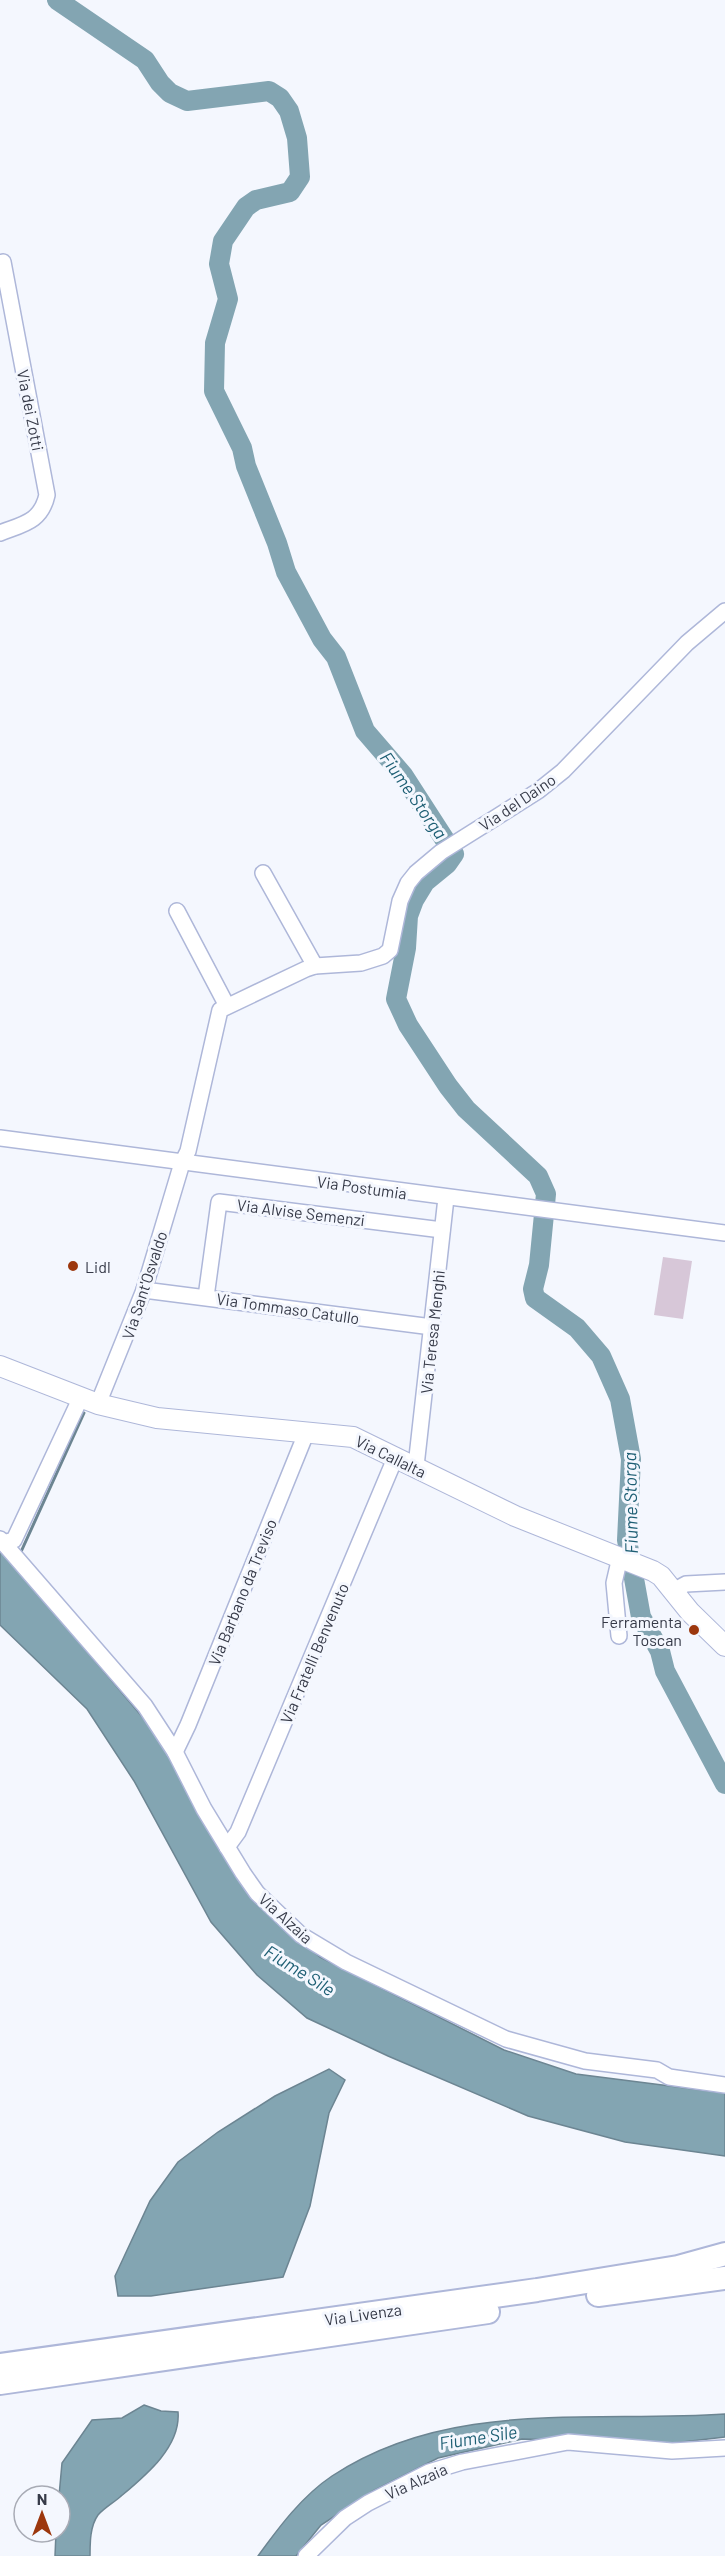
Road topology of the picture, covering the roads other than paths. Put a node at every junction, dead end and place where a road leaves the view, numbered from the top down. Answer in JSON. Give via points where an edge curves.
{"nodes":[{"id":1,"x":3,"y":262,"type":"dead end"},
{"id":2,"x":0,"y":533,"type":"edge"},
{"id":3,"x":725,"y":611,"type":"edge"},
{"id":4,"x":263,"y":873,"type":"dead end"},
{"id":5,"x":177,"y":911,"type":"dead end"},
{"id":6,"x":315,"y":966,"type":"junction"},
{"id":7,"x":221,"y":1014,"type":"junction"},
{"id":8,"x":0,"y":1138,"type":"edge"},
{"id":9,"x":182,"y":1163,"type":"junction"},
{"id":10,"x":446,"y":1198,"type":"junction"},
{"id":11,"x":442,"y":1230,"type":"junction"},
{"id":12,"x":725,"y":1233,"type":"edge"},
{"id":13,"x":144,"y":1290,"type":"junction"},
{"id":14,"x":206,"y":1297,"type":"junction"},
{"id":15,"x":432,"y":1327,"type":"junction"},
{"id":16,"x":0,"y":1366,"type":"edge"},
{"id":17,"x":89,"y":1401,"type":"junction"},
{"id":18,"x":307,"y":1431,"type":"junction"},
{"id":19,"x":396,"y":1456,"type":"junction"},
{"id":20,"x":416,"y":1466,"type":"junction"},
{"id":21,"x":2,"y":1541,"type":"edge"},
{"id":22,"x":621,"y":1557,"type":"junction"},
{"id":23,"x":725,"y":1582,"type":"edge"},
{"id":24,"x":673,"y":1591,"type":"junction"},
{"id":25,"x":619,"y":1636,"type":"dead end"},
{"id":26,"x":725,"y":1646,"type":"edge"},
{"id":27,"x":175,"y":1752,"type":"junction"},
{"id":28,"x":227,"y":1847,"type":"junction"},
{"id":29,"x":725,"y":2085,"type":"edge"},
{"id":30,"x":725,"y":2254,"type":"edge"},
{"id":31,"x":725,"y":2278,"type":"edge"},
{"id":32,"x":0,"y":2365,"type":"edge"},
{"id":33,"x":0,"y":2383,"type":"edge"},
{"id":34,"x":725,"y":2448,"type":"edge"},
{"id":35,"x":306,"y":2556,"type":"edge"}],
"edges":[{"from":1,"to":2,"type":"street","name":"Via dei Zotti","via":[[47,495],[44,509],[33,519]]},
{"from":3,"to":6,"type":"street","name":"Via del Daino","via":[[687,643],[563,771],[426,863],[408,883],[400,901],[390,950],[361,963]]},
{"from":4,"to":6,"type":"street"},
{"from":5,"to":7,"type":"street"},
{"from":6,"to":7,"type":"street","name":"Via del Daino"},
{"from":7,"to":9,"type":"street"},
{"from":8,"to":9,"type":"street","name":"Via Postumia"},
{"from":9,"to":10,"type":"street","name":"Via Postumia"},
{"from":9,"to":13,"type":"street","name":"Via Sant'Osvaldo"},
{"from":10,"to":11,"type":"street","name":"Via Teresa Menghi"},
{"from":10,"to":12,"type":"street","name":"Via Postumia"},
{"from":11,"to":14,"type":"street","name":"Via Alvise Semenzi","via":[[219,1202]]},
{"from":11,"to":15,"type":"street","name":"Via Teresa Menghi"},
{"from":13,"to":14,"type":"street","name":"Via Tommaso Catullo"},
{"from":13,"to":17,"type":"street","name":"Via Sant'Osvaldo"},
{"from":14,"to":15,"type":"street","name":"Via Tommaso Catullo"},
{"from":15,"to":20,"type":"street","name":"Via Teresa Menghi"},
{"from":16,"to":17,"type":"main road","name":"Via Callalta"},
{"from":17,"to":18,"type":"main road","name":"Via Callalta","via":[[157,1418]]},
{"from":17,"to":21,"type":"street","name":"Via Sant'Osvaldo","via":[[14,1540]]},
{"from":18,"to":19,"type":"main road","name":"Via Callalta","via":[[353,1437]]},
{"from":18,"to":27,"type":"street","name":"Via Barbano da Treviso"},
{"from":19,"to":20,"type":"main road","name":"Via Callalta"},
{"from":19,"to":28,"type":"street","name":"Via Fratelli Benvenuto","via":[[238,1832]]},
{"from":20,"to":22,"type":"main road","name":"Via Callalta","via":[[515,1516]]},
{"from":21,"to":27,"type":"street","name":"Via Alzaia","via":[[145,1707]]},
{"from":22,"to":24,"type":"main road","name":"Via Callalta","via":[[661,1576]]},
{"from":22,"to":25,"type":"street","via":[[614,1583]]},
{"from":23,"to":24,"type":"street","via":[[686,1584]]},
{"from":24,"to":26,"type":"main road","name":"Via Callalta"},
{"from":27,"to":28,"type":"street","name":"Via Alzaia"},
{"from":28,"to":29,"type":"street","name":"Via Alzaia","via":[[257,1893],[301,1935],[346,1962],[483,2029],[585,2061],[657,2070],[669,2077]]},
{"from":30,"to":32,"type":"highway","name":"Via Livenza","via":[[678,2267],[537,2289]]},
{"from":31,"to":33,"type":"highway","name":"Via Livenza"},
{"from":34,"to":35,"type":"street","name":"Via Alzaia","via":[[672,2451],[568,2442],[462,2462],[429,2472],[368,2503],[345,2518]]}]}
